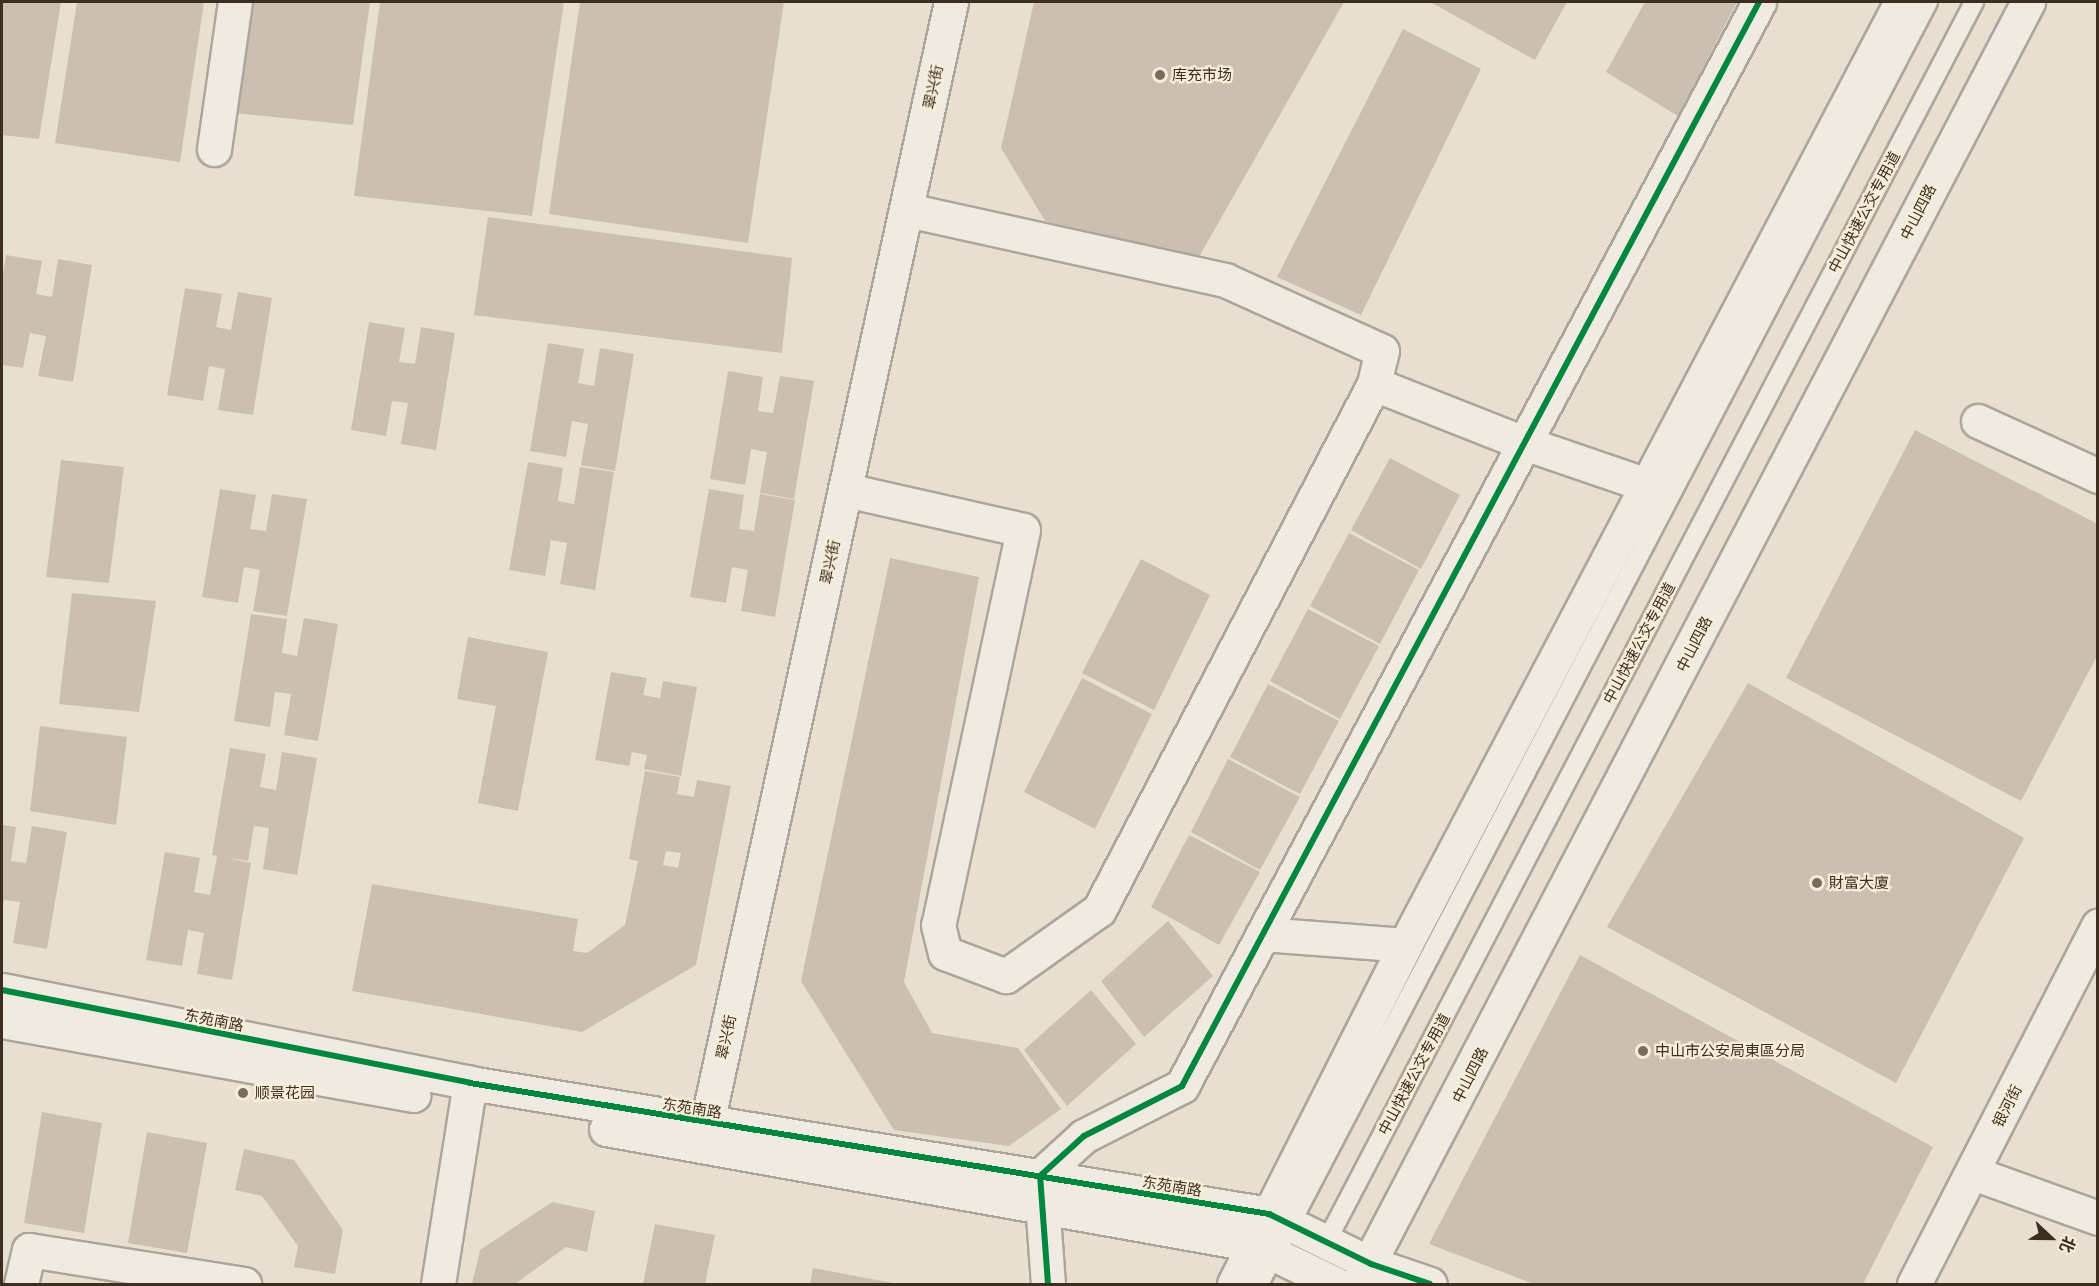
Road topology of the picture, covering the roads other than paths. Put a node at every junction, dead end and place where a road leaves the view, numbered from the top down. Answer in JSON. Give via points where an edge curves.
{"nodes":[{"id":1,"x":235,"y":2,"type":"edge"},
{"id":2,"x":951,"y":2,"type":"edge"},
{"id":3,"x":1759,"y":2,"type":"edge"},
{"id":4,"x":1902,"y":2,"type":"edge"},
{"id":5,"x":1928,"y":2,"type":"edge"},
{"id":6,"x":1974,"y":2,"type":"edge"},
{"id":7,"x":2028,"y":2,"type":"edge"},
{"id":8,"x":214,"y":149,"type":"dead end"},
{"id":9,"x":906,"y":210,"type":"junction"},
{"id":10,"x":1374,"y":384,"type":"junction"},
{"id":11,"x":1978,"y":421,"type":"dead end"},
{"id":12,"x":1524,"y":443,"type":"junction"},
{"id":13,"x":2097,"y":476,"type":"edge"},
{"id":14,"x":1647,"y":485,"type":"junction"},
{"id":15,"x":846,"y":490,"type":"junction"},
{"id":16,"x":2097,"y":926,"type":"edge"},
{"id":17,"x":1263,"y":934,"type":"junction"},
{"id":18,"x":1404,"y":945,"type":"junction"},
{"id":19,"x":2,"y":990,"type":"edge"},
{"id":20,"x":2,"y":1021,"type":"edge"},
{"id":21,"x":468,"y":1094,"type":"junction"},
{"id":22,"x":707,"y":1123,"type":"junction"},
{"id":23,"x":1973,"y":1173,"type":"junction"},
{"id":24,"x":1041,"y":1191,"type":"junction"},
{"id":25,"x":2097,"y":1218,"type":"edge"},
{"id":26,"x":1279,"y":1219,"type":"junction"},
{"id":27,"x":1327,"y":1241,"type":"junction"},
{"id":28,"x":1265,"y":1250,"type":"junction"},
{"id":29,"x":1365,"y":1274,"type":"edge"},
{"id":30,"x":1318,"y":1280,"type":"edge"},
{"id":31,"x":208,"y":1282,"type":"edge"},
{"id":32,"x":21,"y":1284,"type":"edge"},
{"id":33,"x":244,"y":1284,"type":"edge"},
{"id":34,"x":438,"y":1284,"type":"edge"},
{"id":35,"x":1048,"y":1284,"type":"edge"},
{"id":36,"x":1234,"y":1284,"type":"edge"},
{"id":37,"x":1259,"y":1284,"type":"edge"},
{"id":38,"x":1430,"y":1284,"type":"edge"},
{"id":39,"x":1914,"y":1284,"type":"edge"}],
"edges":[{"from":1,"to":8,"type":"street"},
{"from":2,"to":9,"type":"street","name":"翠兴街"},
{"from":3,"to":12,"type":"street"},
{"from":4,"to":14,"type":"street"},
{"from":5,"to":26,"type":"lane"},
{"from":6,"to":27,"type":"lane","name":"中山快速公交专用道"},
{"from":7,"to":29,"type":"street","name":"中山四路"},
{"from":9,"to":10,"type":"street","via":[[1225,280],[1382,351]]},
{"from":9,"to":15,"type":"street","name":"翠兴街"},
{"from":10,"to":12,"type":"street"},
{"from":10,"to":15,"type":"street","via":[[1099,910],[1006,976],[945,954],[938,926],[1023,530]]},
{"from":11,"to":13,"type":"street"},
{"from":12,"to":14,"type":"street"},
{"from":12,"to":17,"type":"street"},
{"from":14,"to":18,"type":"street"},
{"from":15,"to":22,"type":"street","name":"翠兴街"},
{"from":16,"to":23,"type":"street","name":"银河街"},
{"from":17,"to":18,"type":"street"},
{"from":17,"to":24,"type":"street","via":[[1182,1086],[1084,1136]]},
{"from":18,"to":26,"type":"street"},
{"from":19,"to":21,"type":"street","name":"东苑南路"},
{"from":20,"to":21,"type":"street","name":"东苑南路"},
{"from":21,"to":22,"type":"street","name":"东苑南路"},
{"from":21,"to":24,"type":"street","name":"东苑南路"},
{"from":21,"to":34,"type":"street"},
{"from":22,"to":24,"type":"street","name":"东苑南路"},
{"from":23,"to":25,"type":"street"},
{"from":23,"to":39,"type":"street","name":"银河街"},
{"from":24,"to":26,"type":"street","name":"东苑南路"},
{"from":24,"to":28,"type":"street","name":"东苑南路"},
{"from":24,"to":35,"type":"street"},
{"from":26,"to":27,"type":"street","name":"东苑南路"},
{"from":26,"to":28,"type":"street"},
{"from":27,"to":29,"type":"street","name":"东苑南路"},
{"from":27,"to":30,"type":"lane","name":"中山快速公交专用道"},
{"from":28,"to":30,"type":"street","name":"东苑南路"},
{"from":28,"to":36,"type":"street"},
{"from":28,"to":37,"type":"lane"},
{"from":29,"to":38,"type":"street","name":"东苑南路"},
{"from":31,"to":32,"type":"street","via":[[30,1250]]},
{"from":31,"to":33,"type":"street"}]}
